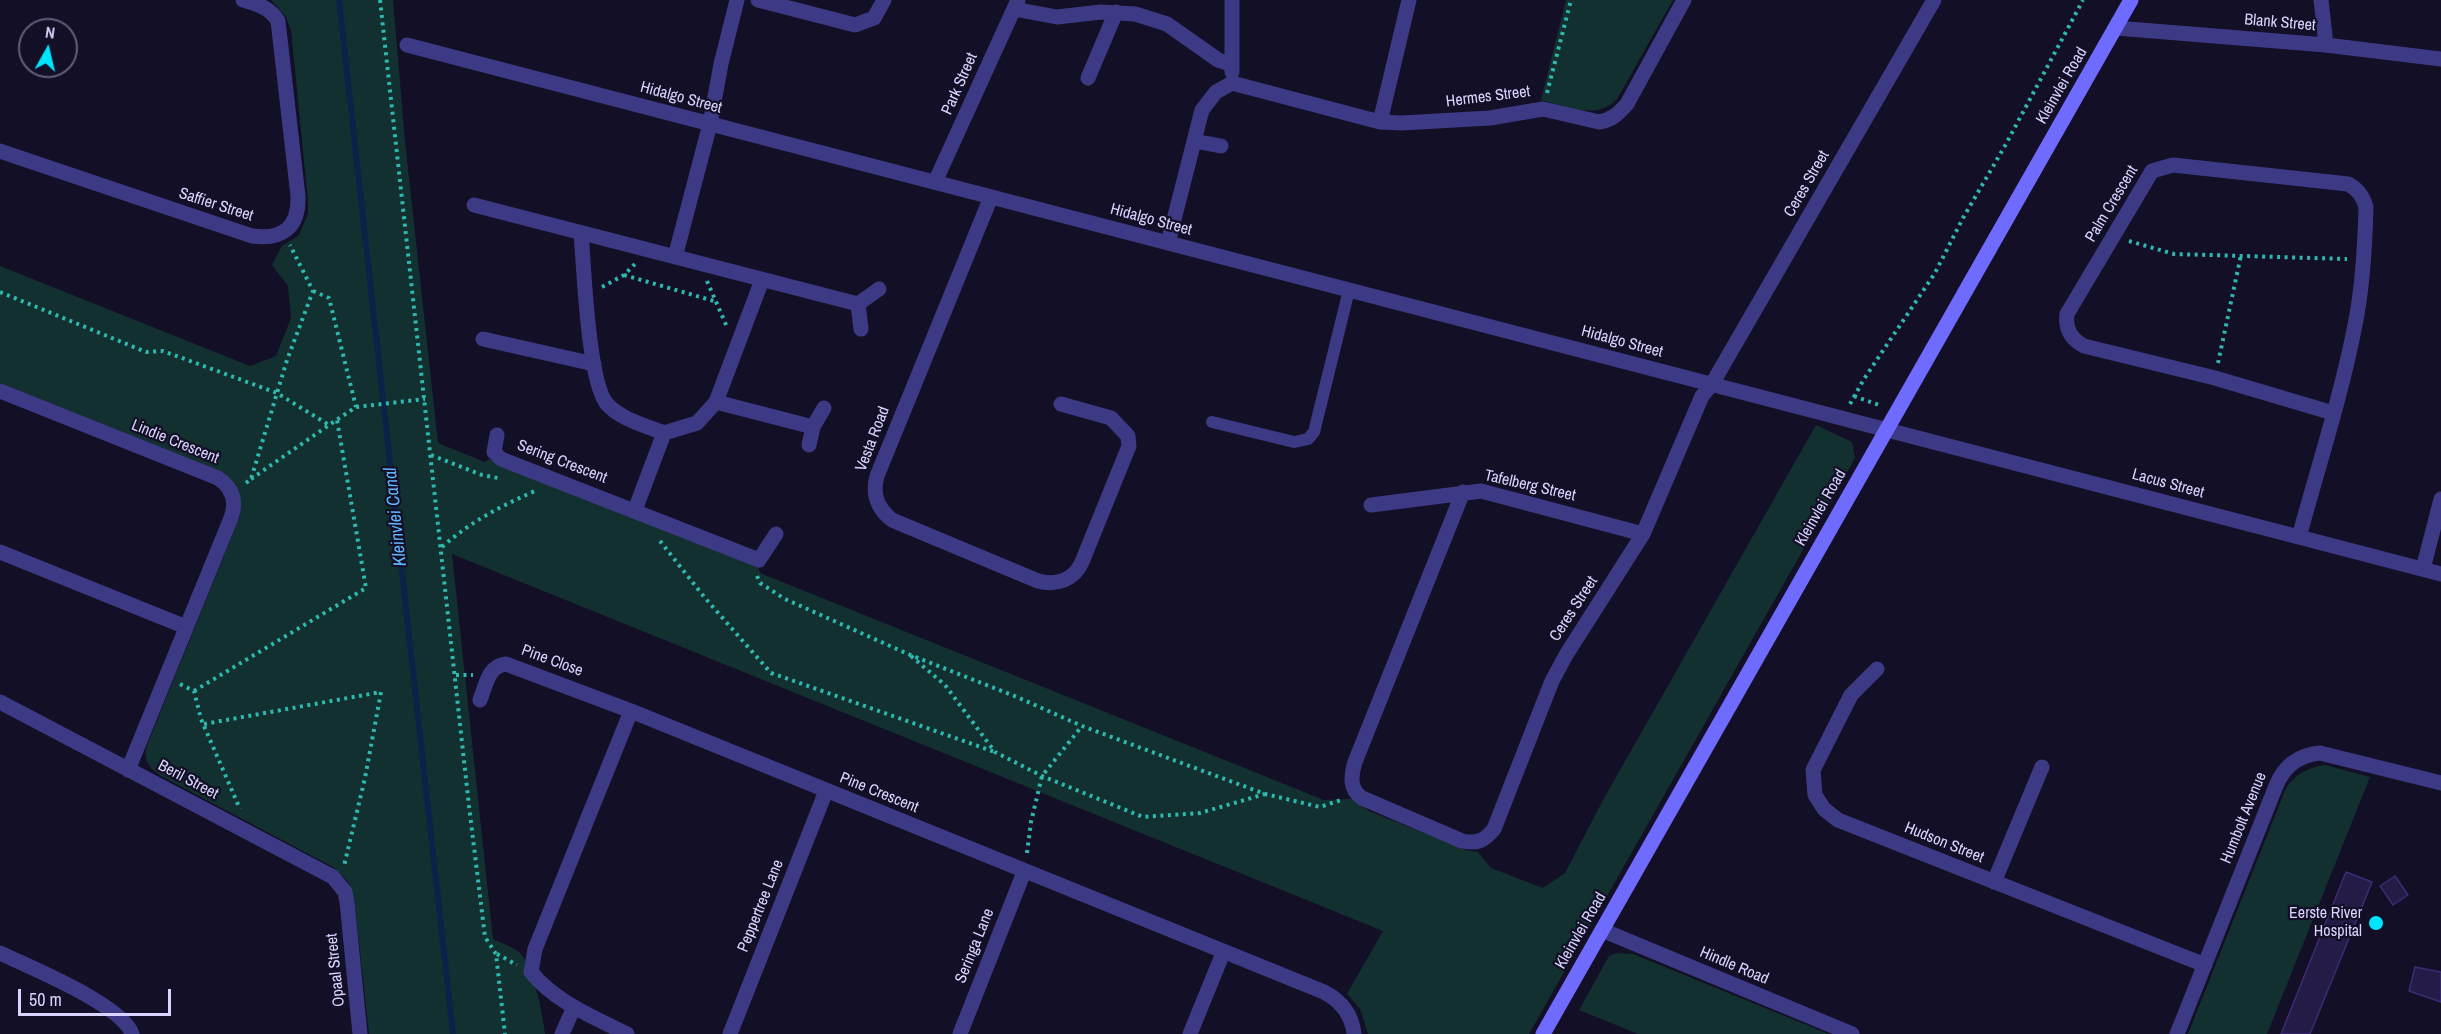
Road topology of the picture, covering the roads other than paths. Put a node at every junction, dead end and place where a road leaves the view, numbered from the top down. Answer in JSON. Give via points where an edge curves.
{"nodes":[{"id":1,"x":243,"y":0,"type":"edge"},
{"id":2,"x":737,"y":0,"type":"edge"},
{"id":3,"x":758,"y":0,"type":"edge"},
{"id":4,"x":884,"y":0,"type":"edge"},
{"id":5,"x":1232,"y":0,"type":"edge"},
{"id":6,"x":1409,"y":0,"type":"edge"},
{"id":7,"x":1684,"y":0,"type":"edge"},
{"id":8,"x":1934,"y":0,"type":"edge"},
{"id":9,"x":2131,"y":0,"type":"edge"},
{"id":10,"x":2321,"y":0,"type":"edge"},
{"id":11,"x":1016,"y":5,"type":"edge"},
{"id":12,"x":1116,"y":12,"type":"junction"},
{"id":13,"x":2116,"y":28,"type":"junction"},
{"id":14,"x":407,"y":45,"type":"dead end"},
{"id":15,"x":2326,"y":45,"type":"junction"},
{"id":16,"x":2441,"y":59,"type":"edge"},
{"id":17,"x":1231,"y":64,"type":"junction"},
{"id":18,"x":1088,"y":78,"type":"dead end"},
{"id":19,"x":1232,"y":83,"type":"junction"},
{"id":20,"x":1380,"y":122,"type":"junction"},
{"id":21,"x":710,"y":124,"type":"junction"},
{"id":22,"x":1194,"y":141,"type":"junction"},
{"id":23,"x":1221,"y":146,"type":"dead end"},
{"id":24,"x":0,"y":151,"type":"edge"},
{"id":25,"x":935,"y":182,"type":"junction"},
{"id":26,"x":991,"y":197,"type":"junction"},
{"id":27,"x":474,"y":205,"type":"dead end"},
{"id":28,"x":582,"y":233,"type":"junction"},
{"id":29,"x":1168,"y":243,"type":"junction"},
{"id":30,"x":675,"y":257,"type":"junction"},
{"id":31,"x":762,"y":280,"type":"junction"},
{"id":32,"x":879,"y":289,"type":"dead end"},
{"id":33,"x":1349,"y":290,"type":"junction"},
{"id":34,"x":858,"y":304,"type":"junction"},
{"id":35,"x":861,"y":329,"type":"dead end"},
{"id":36,"x":483,"y":339,"type":"dead end"},
{"id":37,"x":594,"y":364,"type":"junction"},
{"id":38,"x":1712,"y":384,"type":"junction"},
{"id":39,"x":0,"y":390,"type":"edge"},
{"id":40,"x":716,"y":402,"type":"junction"},
{"id":41,"x":1061,"y":404,"type":"dead end"},
{"id":42,"x":824,"y":408,"type":"dead end"},
{"id":43,"x":2333,"y":413,"type":"junction"},
{"id":44,"x":1212,"y":422,"type":"dead end"},
{"id":45,"x":813,"y":427,"type":"junction"},
{"id":46,"x":1887,"y":429,"type":"junction"},
{"id":47,"x":664,"y":433,"type":"junction"},
{"id":48,"x":497,"y":435,"type":"dead end"},
{"id":49,"x":809,"y":445,"type":"dead end"},
{"id":50,"x":1463,"y":492,"type":"junction"},
{"id":51,"x":2441,"y":499,"type":"edge"},
{"id":52,"x":1371,"y":505,"type":"dead end"},
{"id":53,"x":635,"y":510,"type":"junction"},
{"id":54,"x":776,"y":534,"type":"dead end"},
{"id":55,"x":1643,"y":534,"type":"junction"},
{"id":56,"x":2299,"y":537,"type":"junction"},
{"id":57,"x":0,"y":552,"type":"edge"},
{"id":58,"x":2423,"y":569,"type":"junction"},
{"id":59,"x":2441,"y":574,"type":"edge"},
{"id":60,"x":186,"y":627,"type":"junction"},
{"id":61,"x":1877,"y":669,"type":"dead end"},
{"id":62,"x":480,"y":700,"type":"dead end"},
{"id":63,"x":0,"y":702,"type":"edge"},
{"id":64,"x":631,"y":711,"type":"junction"},
{"id":65,"x":2042,"y":767,"type":"dead end"},
{"id":66,"x":128,"y":770,"type":"junction"},
{"id":67,"x":2441,"y":783,"type":"edge"},
{"id":68,"x":826,"y":791,"type":"junction"},
{"id":69,"x":1024,"y":872,"type":"junction"},
{"id":70,"x":1994,"y":882,"type":"junction"},
{"id":71,"x":347,"y":902,"type":"joint"},
{"id":72,"x":1602,"y":930,"type":"junction"},
{"id":73,"x":0,"y":953,"type":"edge"},
{"id":74,"x":1223,"y":953,"type":"junction"},
{"id":75,"x":2205,"y":965,"type":"junction"},
{"id":76,"x":574,"y":1007,"type":"junction"},
{"id":77,"x":132,"y":1034,"type":"edge"},
{"id":78,"x":360,"y":1034,"type":"edge"},
{"id":79,"x":562,"y":1034,"type":"edge"},
{"id":80,"x":627,"y":1034,"type":"edge"},
{"id":81,"x":730,"y":1034,"type":"edge"},
{"id":82,"x":960,"y":1034,"type":"edge"},
{"id":83,"x":1190,"y":1034,"type":"edge"},
{"id":84,"x":1354,"y":1034,"type":"edge"},
{"id":85,"x":1543,"y":1034,"type":"edge"},
{"id":86,"x":1852,"y":1034,"type":"edge"},
{"id":87,"x":2177,"y":1034,"type":"edge"}],
"edges":[{"from":1,"to":24,"type":"street","name":"Saffier Street","via":[[272,12],[278,21],[298,195],[298,207],[285,233],[269,238],[252,236]]},
{"from":2,"to":21,"type":"street"},
{"from":3,"to":4,"type":"street","via":[[855,25],[874,18]]},
{"from":5,"to":17,"type":"street"},
{"from":6,"to":20,"type":"street"},
{"from":7,"to":20,"type":"street","name":"Hermes Street","via":[[1627,104],[1614,118],[1599,122],[1543,109],[1490,118]]},
{"from":8,"to":38,"type":"street","name":"Ceres Street"},
{"from":9,"to":13,"type":"street","name":"Kleinvlei Road"},
{"from":10,"to":15,"type":"street"},
{"from":11,"to":12,"type":"street","via":[[1057,17]]},
{"from":11,"to":25,"type":"street","name":"Park Street"},
{"from":12,"to":17,"type":"street","via":[[1167,24],[1218,60]]},
{"from":12,"to":18,"type":"street"},
{"from":13,"to":15,"type":"street","name":"Blank Street"},
{"from":13,"to":46,"type":"street","name":"Kleinvlei Road"},
{"from":14,"to":21,"type":"street","name":"Hidalgo Street"},
{"from":15,"to":16,"type":"street","name":"Blank Street"},
{"from":17,"to":19,"type":"street"},
{"from":19,"to":20,"type":"street","name":"Hermes Street"},
{"from":19,"to":22,"type":"street","via":[[1206,103]]},
{"from":21,"to":25,"type":"street","name":"Hidalgo Street"},
{"from":21,"to":30,"type":"street"},
{"from":22,"to":23,"type":"street"},
{"from":22,"to":29,"type":"street"},
{"from":25,"to":26,"type":"street","name":"Hidalgo Street"},
{"from":26,"to":29,"type":"street","name":"Hidalgo Street"},
{"from":26,"to":41,"type":"street","name":"Vesta Road","via":[[877,476],[875,492],[879,507],[891,520],[1038,581],[1064,581],[1082,562],[1129,446],[1128,436],[1111,418]]},
{"from":27,"to":28,"type":"street"},
{"from":28,"to":30,"type":"street"},
{"from":28,"to":37,"type":"street"},
{"from":29,"to":33,"type":"street","name":"Hidalgo Street"},
{"from":30,"to":31,"type":"street"},
{"from":31,"to":34,"type":"street"},
{"from":31,"to":40,"type":"street"},
{"from":32,"to":34,"type":"street"},
{"from":33,"to":38,"type":"street","name":"Hidalgo Street"},
{"from":33,"to":44,"type":"lane","via":[[1314,432],[1308,439],[1294,442]]},
{"from":34,"to":35,"type":"street"},
{"from":36,"to":37,"type":"street"},
{"from":37,"to":47,"type":"street","via":[[597,384],[609,406]]},
{"from":38,"to":46,"type":"street","name":"Hidalgo Street"},
{"from":38,"to":55,"type":"street","name":"Ceres Street","via":[[1702,396]]},
{"from":39,"to":60,"type":"street","name":"Lindie Crescent","via":[[224,482],[232,494],[234,511]]},
{"from":40,"to":45,"type":"street"},
{"from":40,"to":47,"type":"street","via":[[697,423]]},
{"from":42,"to":45,"type":"street"},
{"from":43,"to":43,"type":"street","name":"Palm Crescent","via":[[2355,326],[2364,260],[2364,199],[2348,184],[2173,165],[2158,167],[2146,177],[2067,314],[2072,338],[2084,346],[2215,378]]},
{"from":43,"to":56,"type":"street","name":"Palm Crescent"},
{"from":45,"to":49,"type":"street"},
{"from":46,"to":56,"type":"street","name":"Lacus Street"},
{"from":46,"to":72,"type":"street","name":"Kleinvlei Road"},
{"from":47,"to":53,"type":"street"},
{"from":48,"to":53,"type":"street","name":"Sering Crescent","via":[[494,452],[501,459]]},
{"from":50,"to":52,"type":"street","name":"Tafelberg Street"},
{"from":50,"to":55,"type":"street","name":"Tafelberg Street","via":[[1492,493]]},
{"from":50,"to":55,"type":"street","name":"Ceres Street","via":[[1351,778],[1356,794],[1462,842],[1482,841],[1496,825],[1552,681]]},
{"from":51,"to":58,"type":"street"},
{"from":53,"to":54,"type":"street","name":"Sering Crescent","via":[[759,560]]},
{"from":56,"to":58,"type":"street","name":"Lacus Street"},
{"from":57,"to":60,"type":"street"},
{"from":58,"to":59,"type":"street","name":"Lacus Street"},
{"from":60,"to":66,"type":"street"},
{"from":61,"to":70,"type":"street","name":"Hudson Street","via":[[1851,695],[1813,770],[1813,788],[1820,804],[1838,820]]},
{"from":62,"to":64,"type":"street","name":"Pine Close","via":[[492,670],[506,663]]},
{"from":63,"to":66,"type":"street","name":"Beril Street"},
{"from":64,"to":68,"type":"street","name":"Pine Crescent"},
{"from":64,"to":76,"type":"street","via":[[535,948],[531,972],[542,986]]},
{"from":65,"to":70,"type":"street"},
{"from":66,"to":71,"type":"street","name":"Beril Street","via":[[333,877]]},
{"from":67,"to":75,"type":"street","name":"Humbolt Avenue","via":[[2330,754],[2310,754],[2292,762],[2280,777]]},
{"from":68,"to":69,"type":"street","name":"Pine Crescent"},
{"from":68,"to":81,"type":"street","name":"Peppertree Lane"},
{"from":69,"to":74,"type":"street","name":"Pine Crescent"},
{"from":69,"to":82,"type":"street","name":"Seringa Lane"},
{"from":70,"to":75,"type":"street","name":"Hudson Street"},
{"from":71,"to":78,"type":"street","name":"Opaal Street"},
{"from":72,"to":85,"type":"street","name":"Kleinvlei Road"},
{"from":72,"to":86,"type":"street","name":"Hindle Road"},
{"from":73,"to":77,"type":"street","via":[[99,1002],[119,1015]]},
{"from":74,"to":83,"type":"street"},
{"from":74,"to":84,"type":"street","name":"Pine Crescent","via":[[1333,997],[1347,1011]]},
{"from":75,"to":87,"type":"street","name":"Humbolt Avenue"},
{"from":76,"to":79,"type":"street"},
{"from":76,"to":80,"type":"street"}]}
